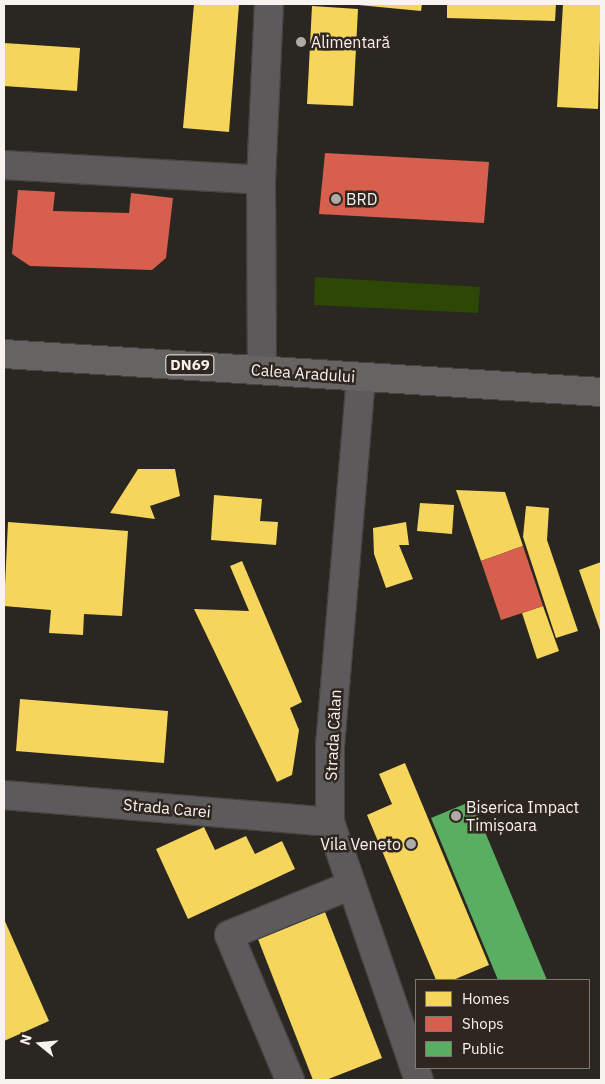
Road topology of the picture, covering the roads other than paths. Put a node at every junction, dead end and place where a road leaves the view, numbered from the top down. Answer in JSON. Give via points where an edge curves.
{"nodes":[{"id":1,"x":269,"y":4,"type":"edge"},
{"id":2,"x":4,"y":165,"type":"edge"},
{"id":3,"x":261,"y":180,"type":"junction"},
{"id":4,"x":4,"y":354,"type":"edge"},
{"id":5,"x":262,"y":370,"type":"junction"},
{"id":6,"x":361,"y":376,"type":"junction"},
{"id":7,"x":601,"y":392,"type":"edge"},
{"id":8,"x":4,"y":795,"type":"edge"},
{"id":9,"x":330,"y":822,"type":"junction"},
{"id":10,"x":349,"y":886,"type":"junction"},
{"id":11,"x":415,"y":1069,"type":"edge"},
{"id":12,"x":290,"y":1080,"type":"edge"}],
"edges":[{"from":1,"to":3,"type":"street"},
{"from":2,"to":3,"type":"street"},
{"from":3,"to":5,"type":"street"},
{"from":4,"to":5,"type":"main road","name":"Calea Aradului","number":"DN69"},
{"from":5,"to":6,"type":"main road","name":"Calea Aradului","number":"DN69"},
{"from":6,"to":7,"type":"main road","name":"Calea Aradului","number":"DN69"},
{"from":6,"to":9,"type":"street","name":"Strada Călan","via":[[330,745]]},
{"from":8,"to":9,"type":"street","name":"Strada Carei"},
{"from":9,"to":10,"type":"street","name":"Strada Călan"},
{"from":10,"to":11,"type":"street","name":"Strada Călan"},
{"from":10,"to":12,"type":"street","via":[[229,935]]}]}
